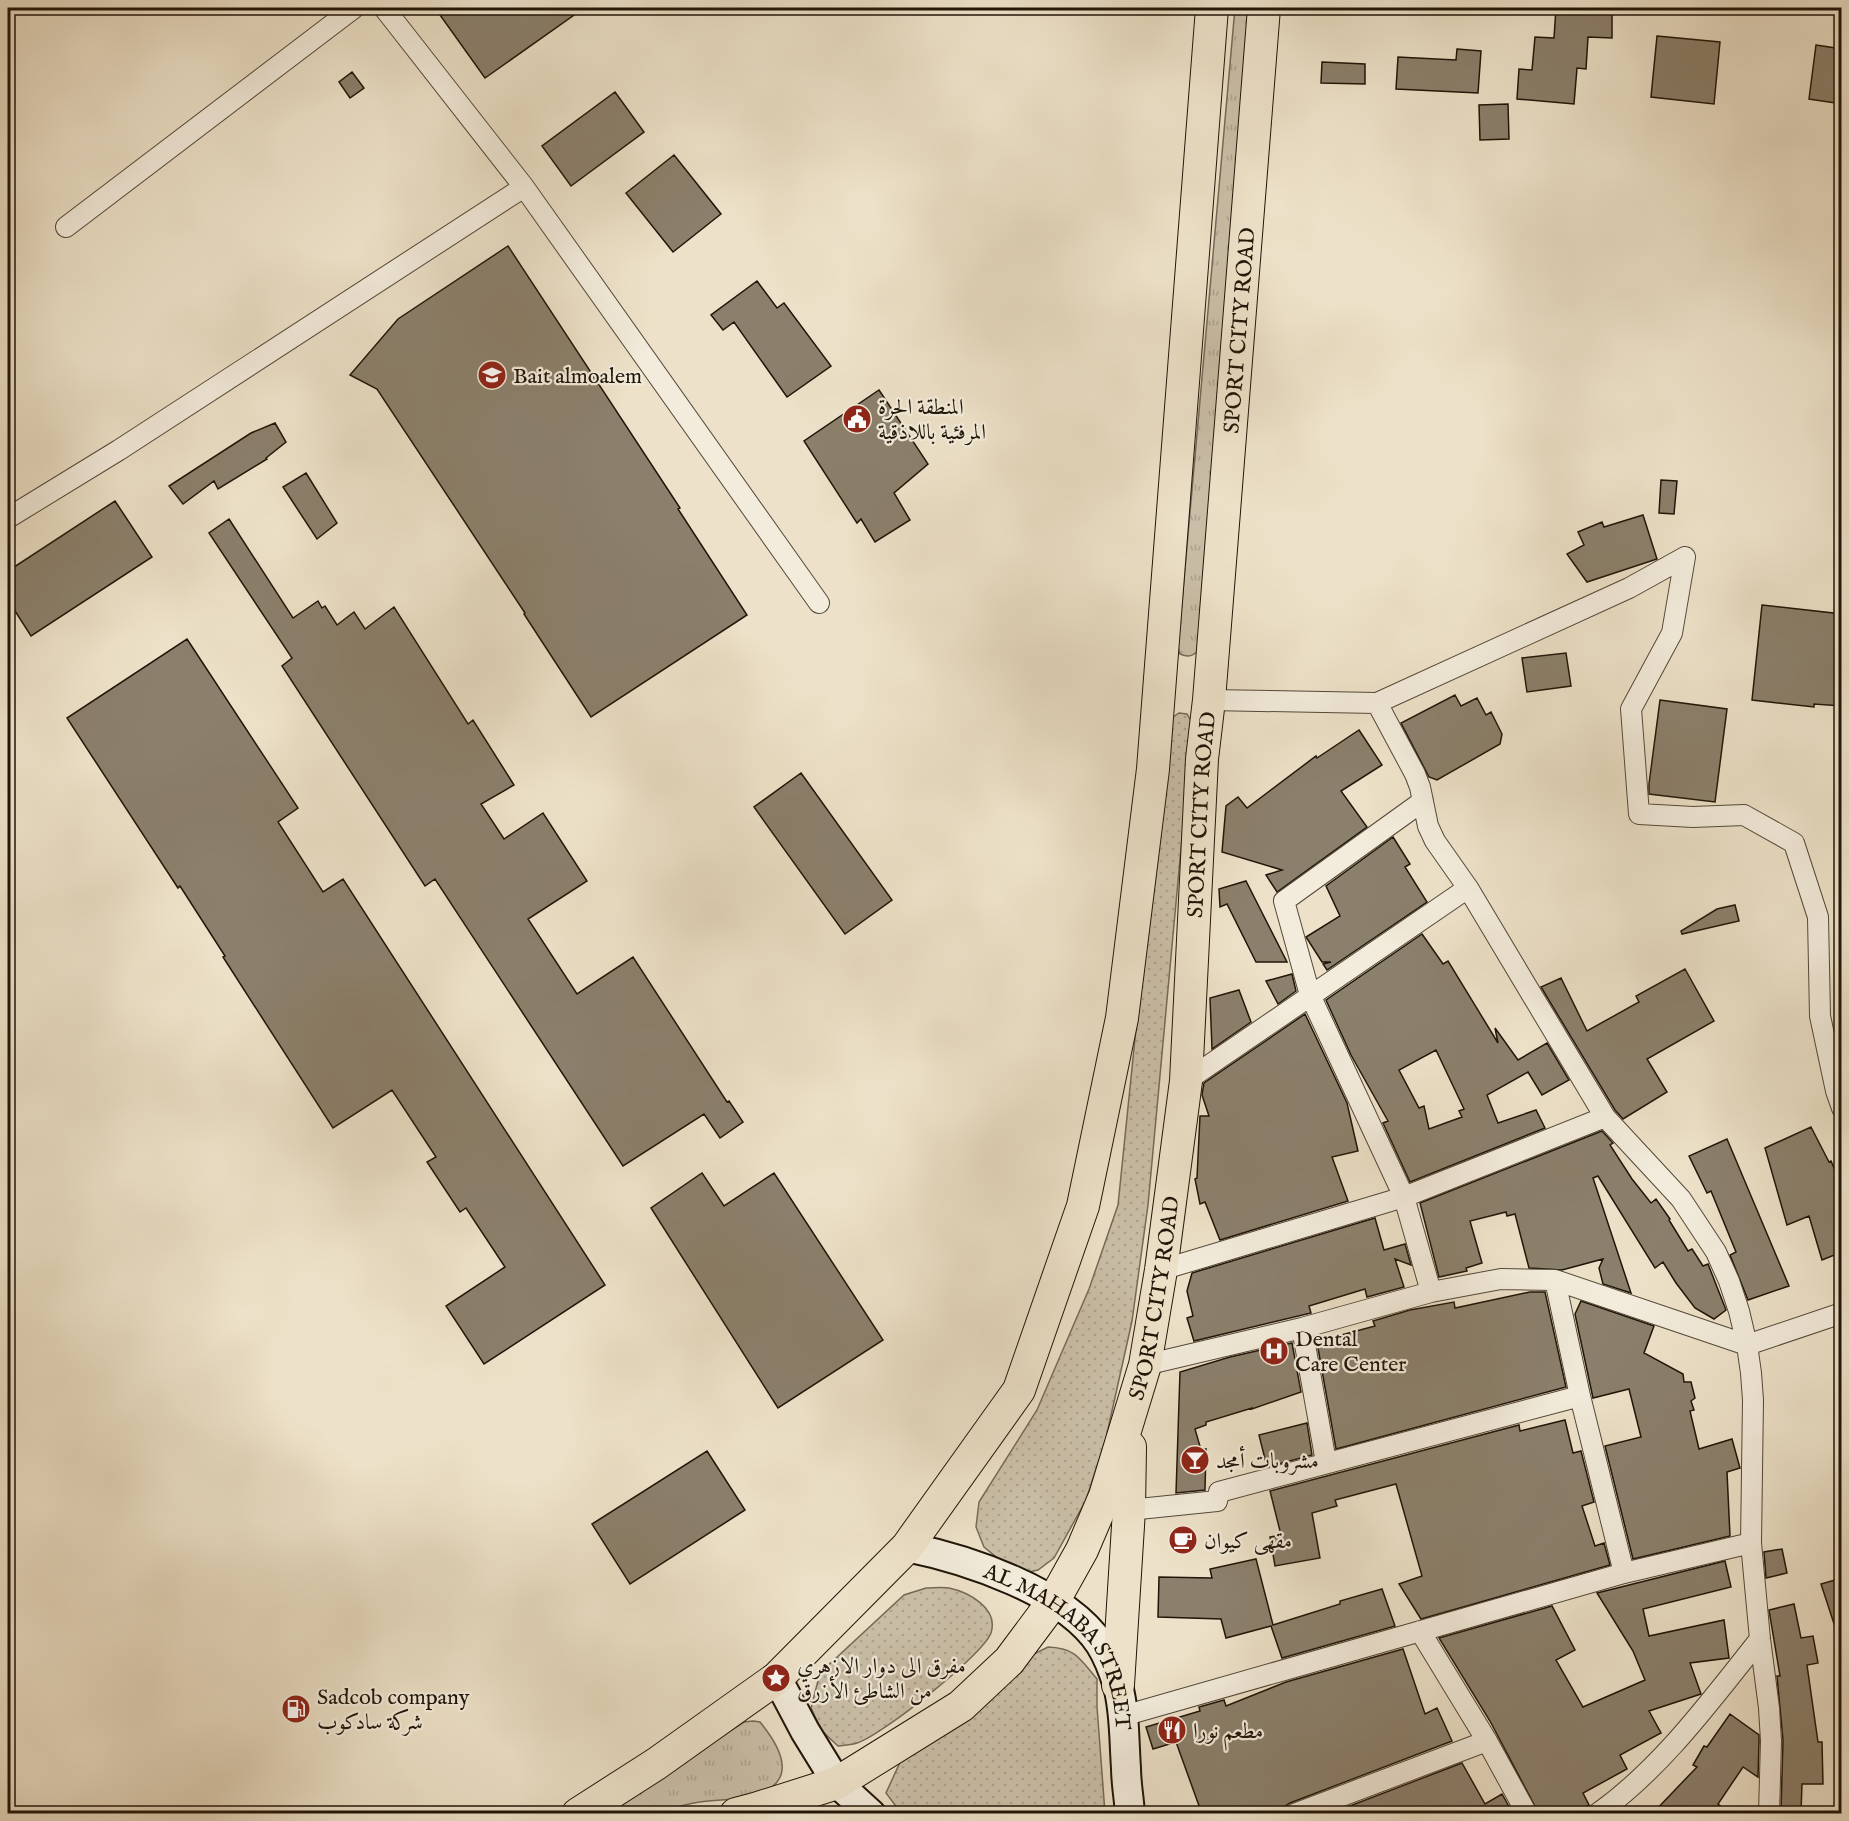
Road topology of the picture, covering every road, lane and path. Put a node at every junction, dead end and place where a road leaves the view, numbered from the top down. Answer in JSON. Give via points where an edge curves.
{"nodes":[{"id":1,"x":354,"y":8,"type":"edge"},
{"id":2,"x":384,"y":8,"type":"edge"},
{"id":3,"x":1212,"y":8,"type":"edge"},
{"id":4,"x":1264,"y":8,"type":"edge"},
{"id":5,"x":524,"y":187,"type":"junction"},
{"id":6,"x":66,"y":227,"type":"dead end"},
{"id":7,"x":8,"y":518,"type":"edge"},
{"id":8,"x":819,"y":603,"type":"dead end"},
{"id":9,"x":1209,"y":700,"type":"junction"},
{"id":10,"x":1377,"y":703,"type":"junction"},
{"id":11,"x":1423,"y":801,"type":"junction"},
{"id":12,"x":1468,"y":888,"type":"junction"},
{"id":13,"x":1310,"y":995,"type":"junction"},
{"id":14,"x":1186,"y":1081,"type":"junction"},
{"id":15,"x":1842,"y":1108,"type":"edge"},
{"id":16,"x":1605,"y":1117,"type":"junction"},
{"id":17,"x":1404,"y":1197,"type":"junction"},
{"id":18,"x":1161,"y":1270,"type":"junction"},
{"id":19,"x":1555,"y":1280,"type":"junction"},
{"id":20,"x":1431,"y":1292,"type":"junction"},
{"id":21,"x":1842,"y":1313,"type":"edge"},
{"id":22,"x":1302,"y":1328,"type":"junction"},
{"id":23,"x":1747,"y":1345,"type":"junction"},
{"id":24,"x":1145,"y":1365,"type":"junction"},
{"id":25,"x":1580,"y":1396,"type":"junction"},
{"id":26,"x":1131,"y":1410,"type":"junction"},
{"id":27,"x":1326,"y":1462,"type":"junction"},
{"id":28,"x":1129,"y":1510,"type":"junction"},
{"id":29,"x":1751,"y":1543,"type":"junction"},
{"id":30,"x":907,"y":1547,"type":"junction"},
{"id":31,"x":1624,"y":1573,"type":"junction"},
{"id":32,"x":1053,"y":1602,"type":"junction"},
{"id":33,"x":1420,"y":1631,"type":"junction"},
{"id":34,"x":1760,"y":1639,"type":"junction"},
{"id":35,"x":777,"y":1678,"type":"junction"},
{"id":36,"x":1118,"y":1685,"type":"junction"},
{"id":37,"x":1124,"y":1716,"type":"junction"},
{"id":38,"x":1487,"y":1741,"type":"junction"},
{"id":39,"x":837,"y":1783,"type":"junction"},
{"id":40,"x":578,"y":1814,"type":"edge"},
{"id":41,"x":736,"y":1814,"type":"edge"},
{"id":42,"x":871,"y":1814,"type":"edge"},
{"id":43,"x":1130,"y":1814,"type":"edge"},
{"id":44,"x":1294,"y":1814,"type":"edge"},
{"id":45,"x":1527,"y":1814,"type":"edge"},
{"id":46,"x":1597,"y":1814,"type":"edge"},
{"id":47,"x":1769,"y":1814,"type":"edge"}],
"edges":[{"from":1,"to":6,"type":"street"},
{"from":2,"to":5,"type":"street"},
{"from":3,"to":30,"type":"main road","via":[[1153,769],[1122,1018],[1083,1206],[1019,1390]]},
{"from":4,"to":9,"type":"main road","name":"SPORT CITY ROAD"},
{"from":5,"to":7,"type":"street"},
{"from":5,"to":8,"type":"street"},
{"from":9,"to":10,"type":"street"},
{"from":9,"to":14,"type":"main road","name":"SPORT CITY ROAD","via":[[1202,759]]},
{"from":10,"to":11,"type":"street","via":[[1415,774]]},
{"from":10,"to":15,"type":"street","via":[[1629,588],[1685,557],[1672,633],[1631,709],[1639,814],[1744,815],[1794,843],[1818,917],[1820,1016]]},
{"from":11,"to":12,"type":"street","via":[[1435,840]]},
{"from":11,"to":13,"type":"street","via":[[1284,901]]},
{"from":12,"to":13,"type":"street"},
{"from":12,"to":16,"type":"street"},
{"from":13,"to":14,"type":"street"},
{"from":13,"to":17,"type":"street"},
{"from":14,"to":18,"type":"main road","name":"SPORT CITY ROAD"},
{"from":16,"to":17,"type":"street"},
{"from":16,"to":23,"type":"street","via":[[1700,1224],[1729,1281]]},
{"from":17,"to":18,"type":"street"},
{"from":17,"to":20,"type":"street"},
{"from":18,"to":24,"type":"main road","name":"SPORT CITY ROAD"},
{"from":19,"to":20,"type":"street","via":[[1501,1279]]},
{"from":19,"to":23,"type":"street"},
{"from":19,"to":25,"type":"street"},
{"from":20,"to":22,"type":"street"},
{"from":21,"to":23,"type":"street"},
{"from":22,"to":24,"type":"street"},
{"from":22,"to":27,"type":"street"},
{"from":23,"to":29,"type":"street","via":[[1753,1400]]},
{"from":24,"to":26,"type":"main road","name":"SPORT CITY ROAD"},
{"from":25,"to":27,"type":"street"},
{"from":25,"to":31,"type":"street"},
{"from":26,"to":28,"type":"main road"},
{"from":26,"to":32,"type":"main road","name":"SPORT CITY ROAD","via":[[1105,1496],[1082,1550]]},
{"from":27,"to":28,"type":"street","via":[[1219,1492],[1217,1501]]},
{"from":28,"to":36,"type":"main road"},
{"from":29,"to":31,"type":"street"},
{"from":29,"to":34,"type":"street"},
{"from":30,"to":32,"type":"main road","name":"AL MAHABA STREET","via":[[968,1562]]},
{"from":30,"to":35,"type":"main road"},
{"from":31,"to":33,"type":"street"},
{"from":32,"to":36,"type":"main road","name":"AL MAHABA STREET","via":[[1079,1620],[1100,1644]]},
{"from":32,"to":39,"type":"main road","name":"SPORT CITY ROAD","via":[[1009,1661],[961,1706]]},
{"from":33,"to":37,"type":"street"},
{"from":33,"to":38,"type":"street"},
{"from":34,"to":46,"type":"street","via":[[1650,1769]]},
{"from":34,"to":47,"type":"street","via":[[1771,1741]]},
{"from":35,"to":39,"type":"main road"},
{"from":35,"to":40,"type":"main road"},
{"from":36,"to":37,"type":"main road","name":"AL MAHABA STREET"},
{"from":37,"to":43,"type":"main road","name":"AL MAHABA STREET"},
{"from":38,"to":44,"type":"street"},
{"from":38,"to":45,"type":"street"},
{"from":39,"to":41,"type":"main road","name":"SPORT CITY ROAD"},
{"from":39,"to":42,"type":"main road"}]}
